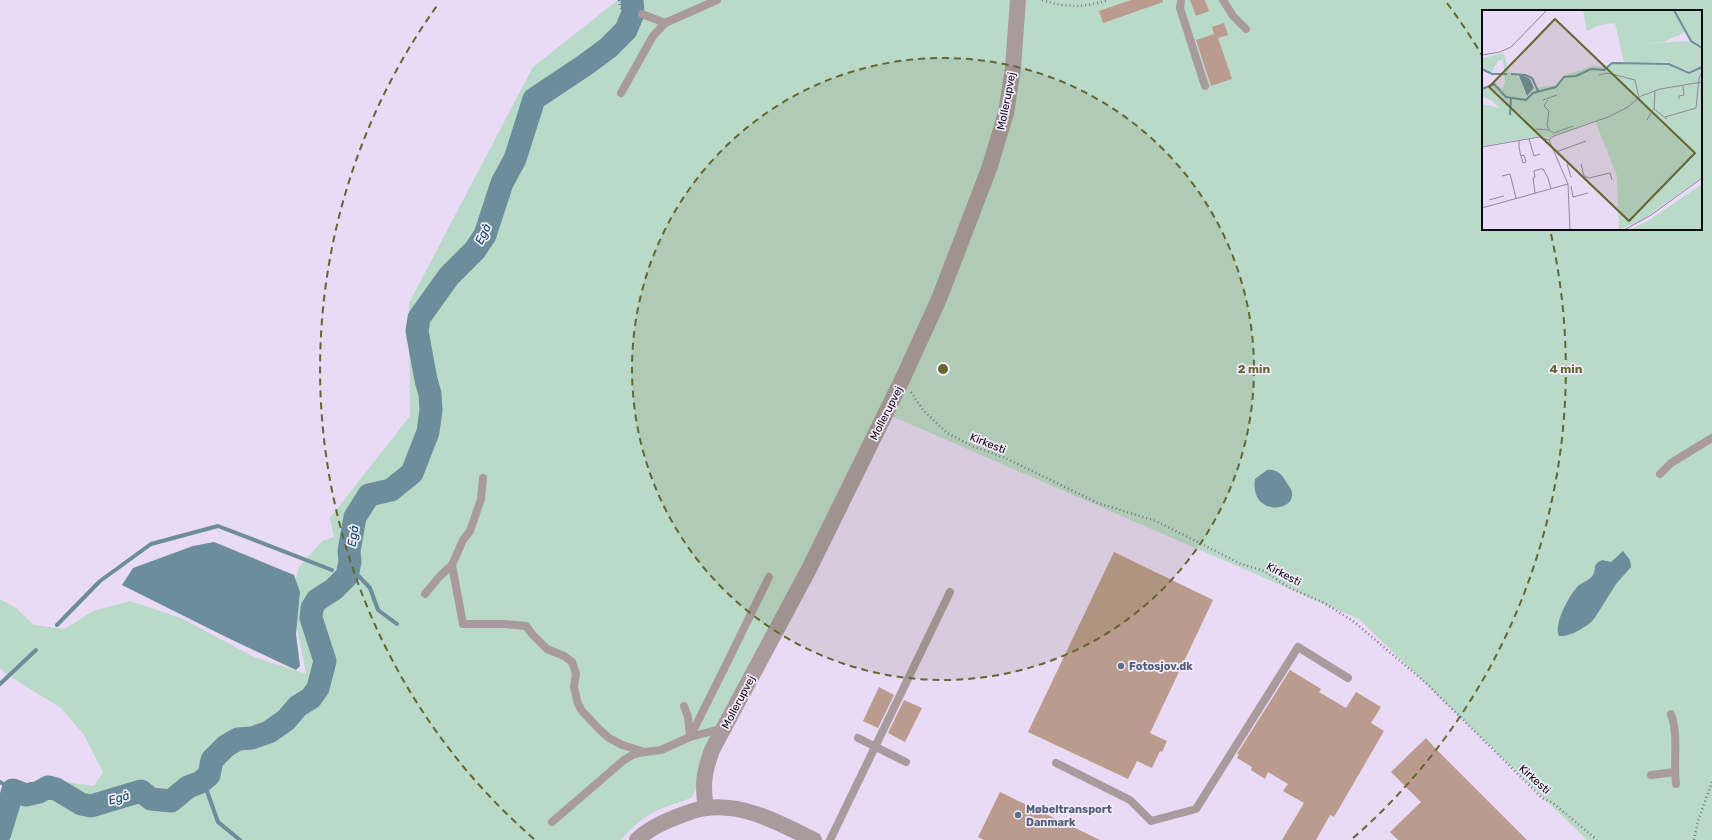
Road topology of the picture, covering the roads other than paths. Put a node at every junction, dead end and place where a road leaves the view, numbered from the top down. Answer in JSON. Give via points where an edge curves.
{"nodes":[{"id":1,"x":717,"y":0,"type":"edge"},
{"id":2,"x":1018,"y":0,"type":"edge"},
{"id":3,"x":1181,"y":0,"type":"edge"},
{"id":4,"x":1223,"y":0,"type":"edge"},
{"id":5,"x":642,"y":14,"type":"dead end"},
{"id":6,"x":665,"y":23,"type":"junction"},
{"id":7,"x":1246,"y":29,"type":"dead end"},
{"id":8,"x":1205,"y":86,"type":"dead end"},
{"id":9,"x":621,"y":93,"type":"dead end"},
{"id":10,"x":1712,"y":438,"type":"edge"},
{"id":11,"x":1660,"y":474,"type":"dead end"},
{"id":12,"x":483,"y":478,"type":"dead end"},
{"id":13,"x":452,"y":564,"type":"junction"},
{"id":14,"x":769,"y":577,"type":"dead end"},
{"id":15,"x":950,"y":592,"type":"dead end"},
{"id":16,"x":425,"y":594,"type":"dead end"},
{"id":17,"x":1348,"y":678,"type":"dead end"},
{"id":18,"x":684,"y":706,"type":"dead end"},
{"id":19,"x":1671,"y":714,"type":"dead end"},
{"id":20,"x":724,"y":728,"type":"junction"},
{"id":21,"x":690,"y":737,"type":"junction"},
{"id":22,"x":858,"y":738,"type":"dead end"},
{"id":23,"x":875,"y":747,"type":"junction"},
{"id":24,"x":645,"y":752,"type":"junction"},
{"id":25,"x":906,"y":762,"type":"dead end"},
{"id":26,"x":1056,"y":764,"type":"dead end"},
{"id":27,"x":1675,"y":772,"type":"junction"},
{"id":28,"x":1651,"y":775,"type":"dead end"},
{"id":29,"x":1676,"y":784,"type":"dead end"},
{"id":30,"x":706,"y":808,"type":"junction"},
{"id":31,"x":552,"y":822,"type":"dead end"},
{"id":32,"x":809,"y":839,"type":"edge"},
{"id":33,"x":637,"y":840,"type":"edge"},
{"id":34,"x":830,"y":840,"type":"edge"}],
"edges":[{"from":1,"to":6,"type":"lane"},
{"from":2,"to":20,"type":"street","name":"Mollerupvej","via":[[1013,68],[1006,113],[989,169],[939,299],[809,569]]},
{"from":3,"to":8,"type":"lane","via":[[1180,8]]},
{"from":4,"to":7,"type":"lane","via":[[1233,16]]},
{"from":5,"to":6,"type":"lane"},
{"from":6,"to":9,"type":"lane","via":[[653,36]]},
{"from":10,"to":11,"type":"lane","via":[[1671,463]]},
{"from":12,"to":13,"type":"lane","via":[[481,500],[475,519]]},
{"from":13,"to":16,"type":"lane"},
{"from":13,"to":24,"type":"lane","via":[[464,624],[526,626],[547,650],[572,662],[576,674],[574,687],[578,704],[599,730],[622,745]]},
{"from":14,"to":21,"type":"lane"},
{"from":15,"to":23,"type":"lane"},
{"from":17,"to":26,"type":"lane","via":[[1298,647],[1196,809],[1151,821],[1130,800]]},
{"from":18,"to":21,"type":"lane"},
{"from":19,"to":27,"type":"lane","via":[[1676,732]]},
{"from":20,"to":21,"type":"lane"},
{"from":20,"to":30,"type":"street","name":"Mollerupvej","via":[[712,750],[704,777]]},
{"from":21,"to":24,"type":"lane","via":[[661,750]]},
{"from":22,"to":23,"type":"lane"},
{"from":23,"to":25,"type":"lane"},
{"from":23,"to":34,"type":"lane"},
{"from":24,"to":31,"type":"lane","via":[[634,754],[624,760]]},
{"from":27,"to":28,"type":"lane"},
{"from":27,"to":29,"type":"lane"},
{"from":30,"to":32,"type":"street","via":[[736,809],[767,817]]},
{"from":30,"to":33,"type":"street","via":[[662,823]]}]}
